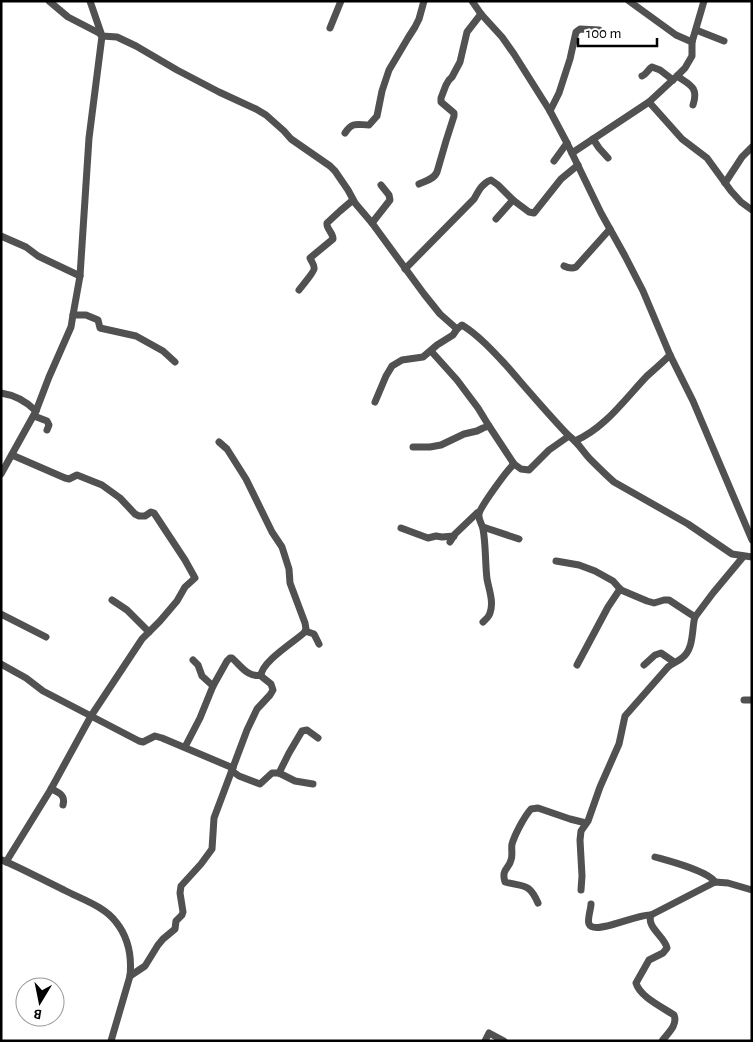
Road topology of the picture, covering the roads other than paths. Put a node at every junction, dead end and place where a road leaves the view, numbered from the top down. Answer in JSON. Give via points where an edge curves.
{"nodes":[{"id":1,"x":49,"y":1,"type":"edge"},
{"id":2,"x":90,"y":1,"type":"edge"},
{"id":3,"x":341,"y":1,"type":"edge"},
{"id":4,"x":424,"y":1,"type":"edge"},
{"id":5,"x":472,"y":1,"type":"edge"},
{"id":6,"x":630,"y":1,"type":"edge"},
{"id":7,"x":704,"y":1,"type":"edge"},
{"id":8,"x":481,"y":14,"type":"junction"},
{"id":9,"x":330,"y":28,"type":"dead end"},
{"id":10,"x":599,"y":30,"type":"dead end"},
{"id":11,"x":696,"y":30,"type":"junction"},
{"id":12,"x":102,"y":36,"type":"junction"},
{"id":13,"x":724,"y":41,"type":"dead end"},
{"id":14,"x":692,"y":42,"type":"junction"},
{"id":15,"x":642,"y":76,"type":"dead end"},
{"id":16,"x":675,"y":78,"type":"junction"},
{"id":17,"x":649,"y":102,"type":"junction"},
{"id":18,"x":693,"y":105,"type":"dead end"},
{"id":19,"x":550,"y":111,"type":"junction"},
{"id":20,"x":345,"y":133,"type":"dead end"},
{"id":21,"x":593,"y":139,"type":"junction"},
{"id":22,"x":567,"y":143,"type":"junction"},
{"id":23,"x":752,"y":147,"type":"edge"},
{"id":24,"x":572,"y":153,"type":"junction"},
{"id":25,"x":608,"y":158,"type":"dead end"},
{"id":26,"x":554,"y":161,"type":"dead end"},
{"id":27,"x":578,"y":165,"type":"junction"},
{"id":28,"x":725,"y":183,"type":"junction"},
{"id":29,"x":419,"y":184,"type":"dead end"},
{"id":30,"x":381,"y":185,"type":"dead end"},
{"id":31,"x":353,"y":200,"type":"junction"},
{"id":32,"x":513,"y":200,"type":"junction"},
{"id":33,"x":752,"y":210,"type":"edge"},
{"id":34,"x":496,"y":219,"type":"dead end"},
{"id":35,"x":372,"y":223,"type":"junction"},
{"id":36,"x":610,"y":229,"type":"junction"},
{"id":37,"x":1,"y":236,"type":"edge"},
{"id":38,"x":564,"y":266,"type":"dead end"},
{"id":39,"x":405,"y":269,"type":"junction"},
{"id":40,"x":80,"y":276,"type":"junction"},
{"id":41,"x":299,"y":290,"type":"dead end"},
{"id":42,"x":74,"y":315,"type":"junction"},
{"id":43,"x":457,"y":329,"type":"junction"},
{"id":44,"x":431,"y":351,"type":"junction"},
{"id":45,"x":670,"y":355,"type":"junction"},
{"id":46,"x":175,"y":362,"type":"dead end"},
{"id":47,"x":1,"y":393,"type":"edge"},
{"id":48,"x":375,"y":402,"type":"dead end"},
{"id":49,"x":35,"y":414,"type":"junction"},
{"id":50,"x":489,"y":426,"type":"junction"},
{"id":51,"x":47,"y":430,"type":"dead end"},
{"id":52,"x":572,"y":439,"type":"junction"},
{"id":53,"x":219,"y":442,"type":"dead end"},
{"id":54,"x":413,"y":447,"type":"dead end"},
{"id":55,"x":12,"y":454,"type":"junction"},
{"id":56,"x":514,"y":464,"type":"junction"},
{"id":57,"x":1,"y":474,"type":"edge"},
{"id":58,"x":479,"y":512,"type":"junction"},
{"id":59,"x":483,"y":527,"type":"junction"},
{"id":60,"x":401,"y":528,"type":"dead end"},
{"id":61,"x":519,"y":539,"type":"dead end"},
{"id":62,"x":752,"y":540,"type":"edge"},
{"id":63,"x":743,"y":556,"type":"junction"},
{"id":64,"x":752,"y":557,"type":"edge"},
{"id":65,"x":556,"y":561,"type":"dead end"},
{"id":66,"x":620,"y":589,"type":"junction"},
{"id":67,"x":112,"y":600,"type":"dead end"},
{"id":68,"x":1,"y":614,"type":"edge"},
{"id":69,"x":695,"y":617,"type":"junction"},
{"id":70,"x":483,"y":622,"type":"dead end"},
{"id":71,"x":305,"y":631,"type":"junction"},
{"id":72,"x":149,"y":632,"type":"junction"},
{"id":73,"x":46,"y":637,"type":"dead end"},
{"id":74,"x":319,"y":644,"type":"dead end"},
{"id":75,"x":193,"y":660,"type":"dead end"},
{"id":76,"x":674,"y":662,"type":"junction"},
{"id":77,"x":1,"y":664,"type":"edge"},
{"id":78,"x":577,"y":665,"type":"dead end"},
{"id":79,"x":644,"y":665,"type":"dead end"},
{"id":80,"x":261,"y":675,"type":"junction"},
{"id":81,"x":212,"y":686,"type":"junction"},
{"id":82,"x":91,"y":716,"type":"junction"},
{"id":83,"x":318,"y":738,"type":"dead end"},
{"id":84,"x":185,"y":747,"type":"junction"},
{"id":85,"x":232,"y":770,"type":"junction"},
{"id":86,"x":279,"y":773,"type":"junction"},
{"id":87,"x":313,"y":784,"type":"dead end"},
{"id":88,"x":50,"y":788,"type":"junction"},
{"id":89,"x":64,"y":805,"type":"dead end"},
{"id":90,"x":586,"y":823,"type":"junction"},
{"id":91,"x":655,"y":857,"type":"dead end"},
{"id":92,"x":3,"y":861,"type":"edge"},
{"id":93,"x":716,"y":882,"type":"junction"},
{"id":94,"x":581,"y":890,"type":"dead end"},
{"id":95,"x":752,"y":890,"type":"edge"},
{"id":96,"x":538,"y":903,"type":"dead end"},
{"id":97,"x":591,"y":904,"type":"dead end"},
{"id":98,"x":651,"y":915,"type":"junction"},
{"id":99,"x":130,"y":976,"type":"junction"},
{"id":100,"x":111,"y":1041,"type":"edge"},
{"id":101,"x":485,"y":1041,"type":"edge"},
{"id":102,"x":504,"y":1041,"type":"edge"},
{"id":103,"x":662,"y":1041,"type":"edge"}],
"edges":[{"from":1,"to":12,"type":"street","via":[[68,17]]},
{"from":2,"to":12,"type":"street"},
{"from":3,"to":9,"type":"street"},
{"from":4,"to":20,"type":"street","via":[[415,27],[389,70],[377,116],[369,125],[356,124]]},
{"from":5,"to":8,"type":"street"},
{"from":6,"to":14,"type":"street"},
{"from":7,"to":11,"type":"street"},
{"from":8,"to":19,"type":"street","via":[[514,54]]},
{"from":8,"to":29,"type":"street","via":[[467,32],[460,62],[440,100],[454,116],[437,172]]},
{"from":10,"to":19,"type":"street","via":[[580,29],[576,32],[559,93]]},
{"from":11,"to":13,"type":"street"},
{"from":11,"to":14,"type":"street"},
{"from":12,"to":31,"type":"street","via":[[116,37],[136,46],[256,109],[330,166]]},
{"from":12,"to":40,"type":"street","via":[[89,138]]},
{"from":14,"to":16,"type":"street","via":[[692,56]]},
{"from":15,"to":16,"type":"street","via":[[652,67]]},
{"from":16,"to":17,"type":"street"},
{"from":16,"to":18,"type":"street","via":[[688,83],[694,90]]},
{"from":17,"to":21,"type":"street"},
{"from":17,"to":28,"type":"street","via":[[682,139],[706,158]]},
{"from":19,"to":22,"type":"street"},
{"from":21,"to":24,"type":"street"},
{"from":21,"to":25,"type":"street"},
{"from":22,"to":24,"type":"street"},
{"from":22,"to":26,"type":"street"},
{"from":23,"to":28,"type":"street"},
{"from":24,"to":27,"type":"street"},
{"from":27,"to":32,"type":"street","via":[[534,213]]},
{"from":27,"to":36,"type":"street"},
{"from":28,"to":33,"type":"street"},
{"from":30,"to":35,"type":"street","via":[[390,200]]},
{"from":31,"to":35,"type":"street"},
{"from":31,"to":41,"type":"street","via":[[327,223],[333,239],[310,258],[314,270]]},
{"from":32,"to":34,"type":"street"},
{"from":32,"to":39,"type":"street","via":[[491,180],[486,182],[474,200]]},
{"from":35,"to":39,"type":"street"},
{"from":36,"to":38,"type":"street","via":[[576,266]]},
{"from":36,"to":45,"type":"street","via":[[626,256]]},
{"from":37,"to":40,"type":"street"},
{"from":39,"to":43,"type":"street","via":[[440,314]]},
{"from":40,"to":42,"type":"street"},
{"from":42,"to":46,"type":"street","via":[[98,320],[100,328],[136,336]]},
{"from":42,"to":49,"type":"street"},
{"from":43,"to":44,"type":"street"},
{"from":43,"to":52,"type":"street","via":[[462,325],[471,331]]},
{"from":44,"to":48,"type":"street","via":[[424,357],[402,360],[392,366]]},
{"from":44,"to":50,"type":"street","via":[[466,391]]},
{"from":45,"to":52,"type":"street","via":[[604,421],[586,436]]},
{"from":45,"to":62,"type":"street","via":[[694,401]]},
{"from":47,"to":49,"type":"street","via":[[29,404]]},
{"from":49,"to":51,"type":"street","via":[[47,421]]},
{"from":49,"to":55,"type":"street"},
{"from":50,"to":54,"type":"street","via":[[441,445]]},
{"from":50,"to":56,"type":"street"},
{"from":52,"to":56,"type":"street","via":[[549,450],[530,469],[521,470]]},
{"from":52,"to":63,"type":"street","via":[[614,482],[688,524],[725,550]]},
{"from":53,"to":71,"type":"street","via":[[241,471],[282,547]]},
{"from":55,"to":57,"type":"street"},
{"from":55,"to":72,"type":"street","via":[[65,478],[77,475],[102,485],[139,516],[154,514],[195,578],[184,587],[177,601]]},
{"from":56,"to":58,"type":"street"},
{"from":58,"to":59,"type":"street"},
{"from":58,"to":60,"type":"street","via":[[452,539],[428,538]]},
{"from":59,"to":61,"type":"street"},
{"from":59,"to":70,"type":"street","via":[[491,606],[490,614]]},
{"from":63,"to":64,"type":"street"},
{"from":63,"to":69,"type":"street"},
{"from":65,"to":66,"type":"street","via":[[596,571]]},
{"from":66,"to":69,"type":"street","via":[[653,603],[669,600]]},
{"from":66,"to":78,"type":"street"},
{"from":67,"to":72,"type":"street"},
{"from":68,"to":73,"type":"street"},
{"from":69,"to":76,"type":"street","via":[[689,650]]},
{"from":71,"to":74,"type":"street","via":[[314,634]]},
{"from":71,"to":80,"type":"street","via":[[271,660]]},
{"from":72,"to":82,"type":"street"},
{"from":75,"to":81,"type":"street"},
{"from":76,"to":79,"type":"street","via":[[661,653]]},
{"from":76,"to":90,"type":"street","via":[[628,710],[619,744]]},
{"from":77,"to":82,"type":"street"},
{"from":80,"to":81,"type":"street","via":[[251,675],[230,658]]},
{"from":80,"to":85,"type":"street","via":[[273,690],[253,715]]},
{"from":81,"to":84,"type":"street"},
{"from":82,"to":84,"type":"street","via":[[141,742],[155,736]]},
{"from":82,"to":88,"type":"street"},
{"from":83,"to":86,"type":"street","via":[[308,730],[302,731]]},
{"from":84,"to":85,"type":"street"},
{"from":85,"to":86,"type":"street","via":[[258,784],[272,773]]},
{"from":85,"to":99,"type":"street","via":[[214,818],[212,849],[181,886],[182,915],[177,919],[175,929],[158,945],[145,966]]},
{"from":86,"to":87,"type":"street","via":[[295,781]]},
{"from":88,"to":89,"type":"street","via":[[60,793]]},
{"from":88,"to":92,"type":"street"},
{"from":90,"to":94,"type":"street","via":[[580,840]]},
{"from":90,"to":96,"type":"street","via":[[536,808],[526,816],[512,846],[511,861],[504,878],[508,883],[529,889]]},
{"from":91,"to":93,"type":"street"},
{"from":92,"to":99,"type":"street","via":[[99,907],[112,917],[131,956]]},
{"from":93,"to":95,"type":"street"},
{"from":93,"to":98,"type":"street"},
{"from":97,"to":98,"type":"street","via":[[589,922],[592,927],[601,928]]},
{"from":98,"to":103,"type":"street","via":[[650,923],[667,948],[649,960],[636,983],[641,992],[675,1017],[674,1025]]},
{"from":99,"to":100,"type":"street"},
{"from":101,"to":102,"type":"street","via":[[489,1033]]}]}
